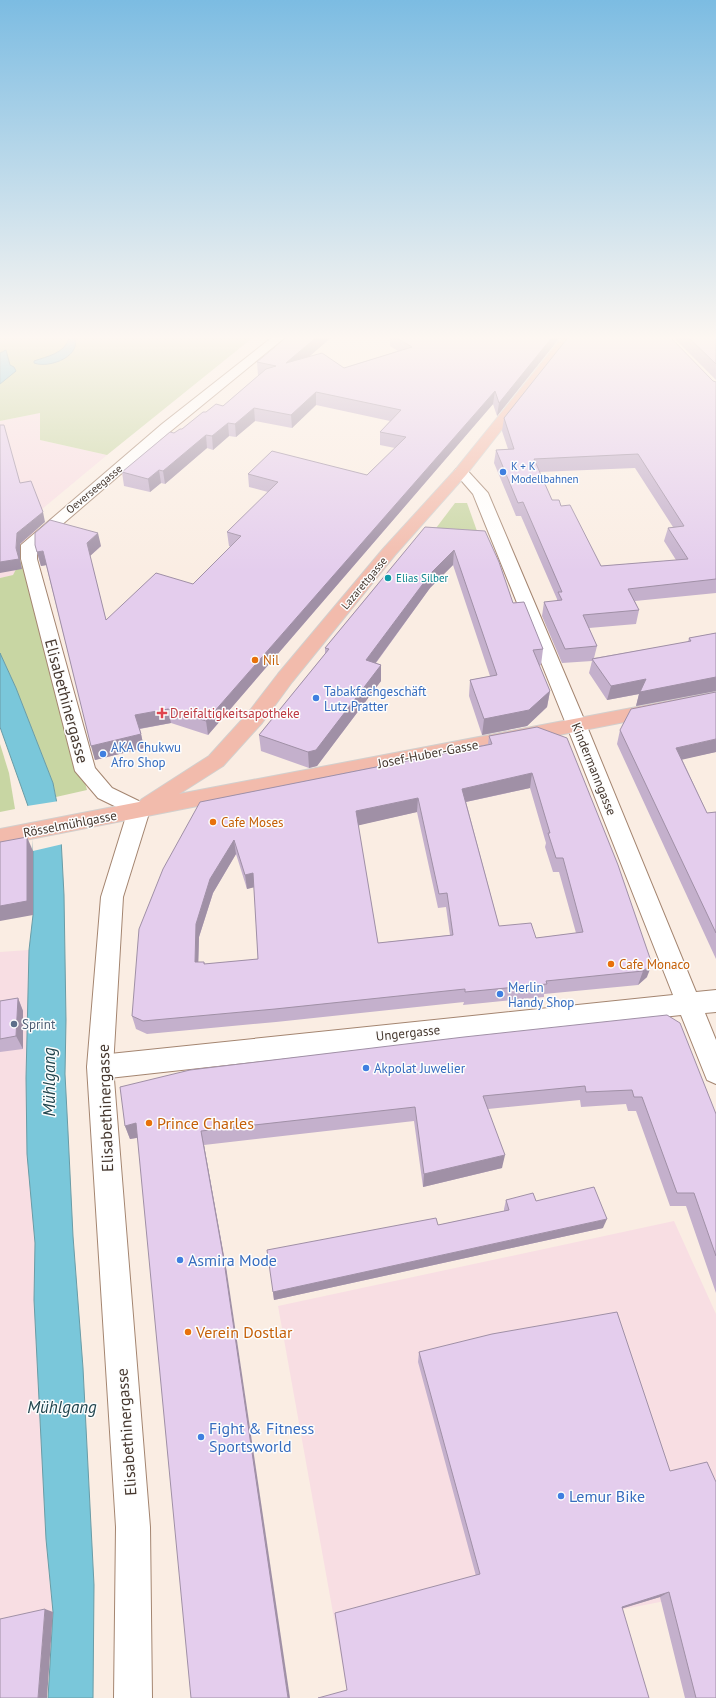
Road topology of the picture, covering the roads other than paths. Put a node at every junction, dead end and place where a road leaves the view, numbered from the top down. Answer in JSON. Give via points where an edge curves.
{"nodes":[{"id":1,"x":183,"y":414,"type":"edge"},
{"id":2,"x":507,"y":414,"type":"edge"},
{"id":3,"x":461,"y":472,"type":"junction"},
{"id":4,"x":29,"y":552,"type":"joint"},
{"id":5,"x":716,"y":698,"type":"edge"},
{"id":6,"x":576,"y":724,"type":"junction"},
{"id":7,"x":139,"y":810,"type":"junction"},
{"id":8,"x":0,"y":837,"type":"edge"},
{"id":9,"x":716,"y":1001,"type":"edge"},
{"id":10,"x":689,"y":1004,"type":"junction"},
{"id":11,"x":100,"y":1067,"type":"junction"},
{"id":12,"x":716,"y":1072,"type":"edge"},
{"id":13,"x":133,"y":1698,"type":"edge"}],
"edges":[{"from":1,"to":4,"type":"street","name":"Oeverseegasse"},
{"from":2,"to":3,"type":"main road","name":"Lazarettgasse"},
{"from":3,"to":6,"type":"street","name":"Kindermanngasse","via":[[480,493]]},
{"from":3,"to":7,"type":"main road","name":"Lazarettgasse","via":[[389,552],[255,718],[216,761]]},
{"from":4,"to":7,"type":"street","name":"Elisabethinergasse","via":[[85,771],[105,793]]},
{"from":5,"to":6,"type":"main road","name":"Josef-Huber-Gasse"},
{"from":6,"to":7,"type":"main road","name":"Josef-Huber-Gasse"},
{"from":6,"to":10,"type":"street","name":"Kindermanngasse"},
{"from":7,"to":8,"type":"main road","name":"Rösselmühlgasse"},
{"from":7,"to":11,"type":"street","name":"Elisabethinergasse","via":[[112,897]]},
{"from":9,"to":10,"type":"street","name":"Ungergasse"},
{"from":10,"to":11,"type":"street","name":"Ungergasse"},
{"from":10,"to":12,"type":"street","name":"Kindermanngasse"},
{"from":11,"to":13,"type":"street","name":"Elisabethinergasse","via":[[133,1527]]}]}
